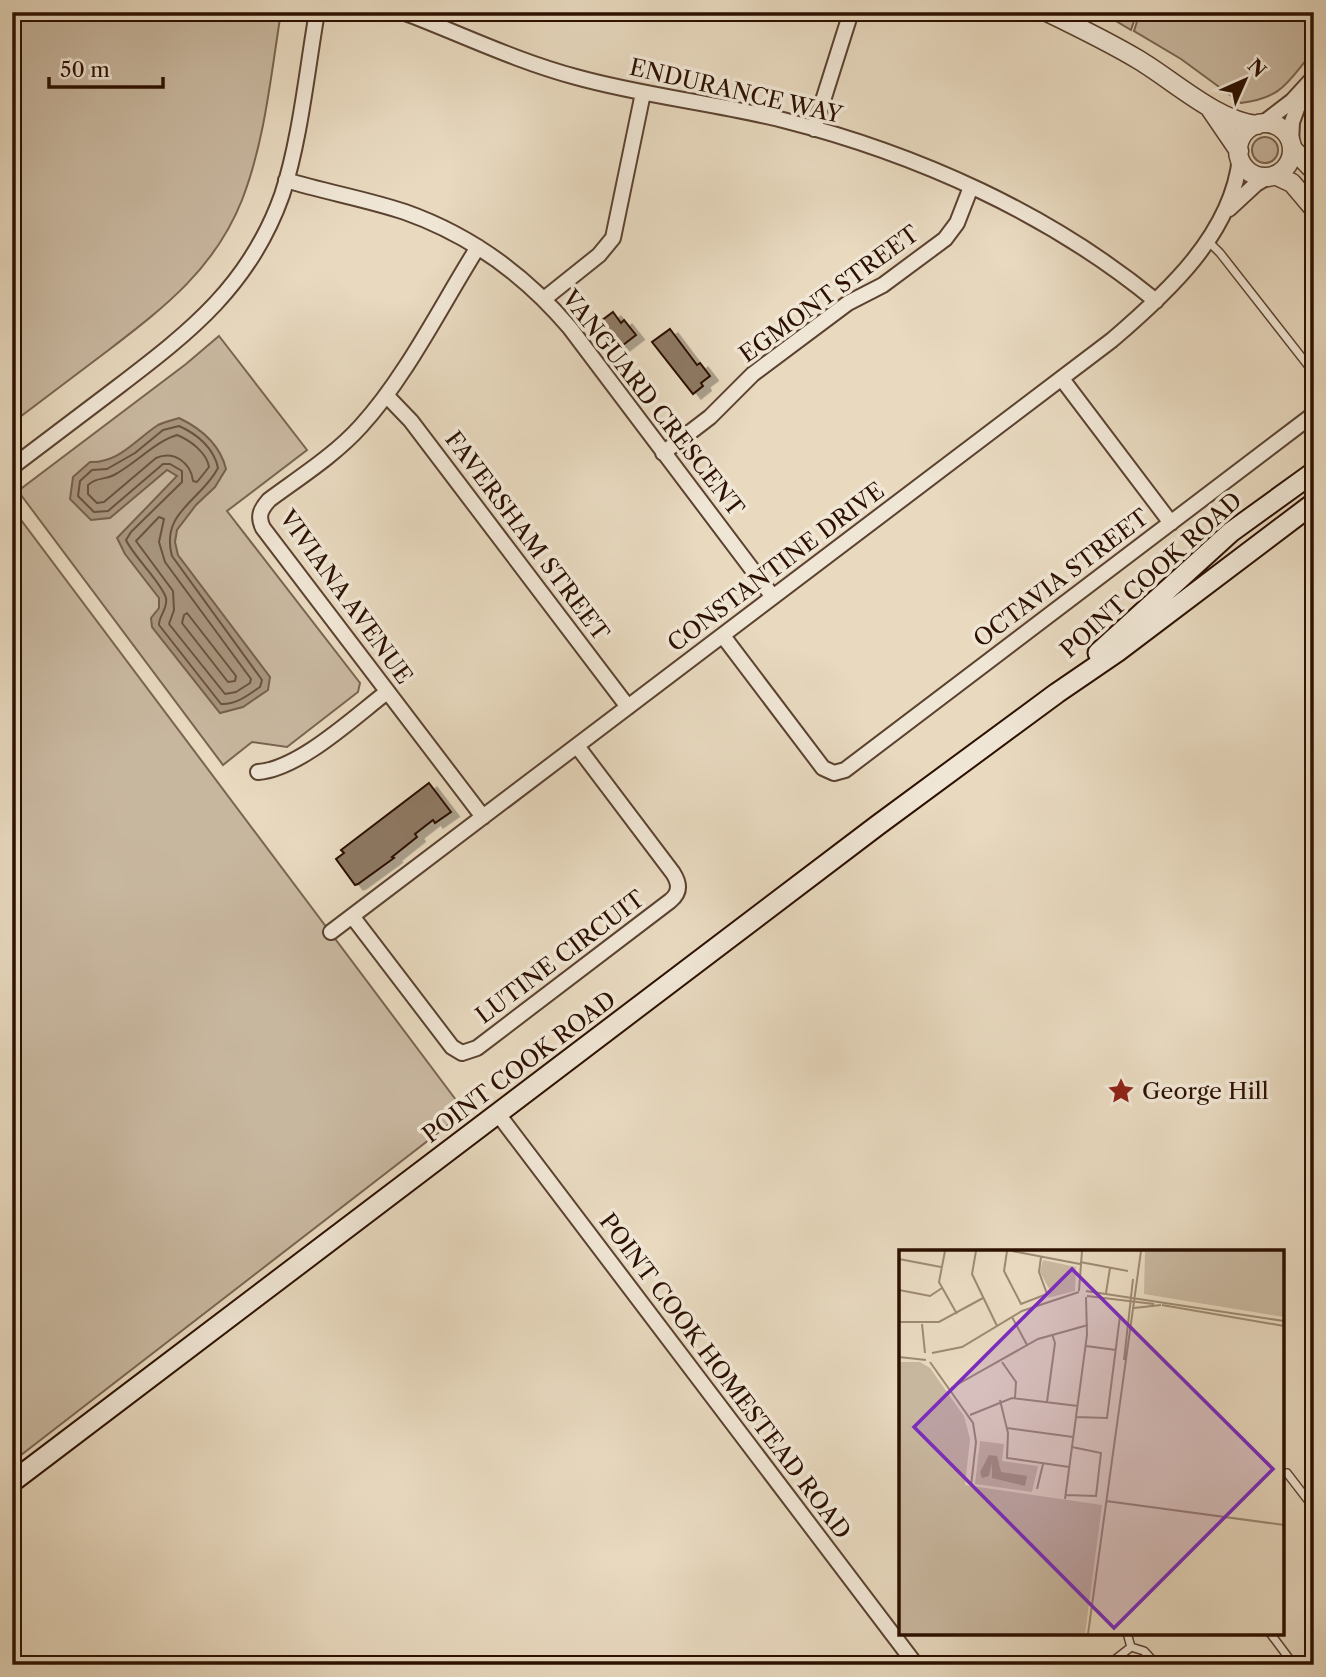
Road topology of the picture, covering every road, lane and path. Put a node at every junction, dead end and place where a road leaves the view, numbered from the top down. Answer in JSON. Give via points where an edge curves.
{"nodes":[{"id":1,"x":317,"y":12,"type":"edge"},
{"id":2,"x":403,"y":12,"type":"edge"},
{"id":3,"x":851,"y":12,"type":"edge"},
{"id":4,"x":1047,"y":12,"type":"edge"},
{"id":5,"x":1314,"y":76,"type":"edge"},
{"id":6,"x":1303,"y":90,"type":"junction"},
{"id":7,"x":643,"y":93,"type":"junction"},
{"id":8,"x":1209,"y":107,"type":"junction"},
{"id":9,"x":1260,"y":124,"type":"junction"},
{"id":10,"x":814,"y":129,"type":"junction"},
{"id":11,"x":1292,"y":146,"type":"junction"},
{"id":12,"x":1239,"y":154,"type":"junction"},
{"id":13,"x":1314,"y":171,"type":"edge"},
{"id":14,"x":1271,"y":176,"type":"junction"},
{"id":15,"x":286,"y":180,"type":"junction"},
{"id":16,"x":971,"y":187,"type":"junction"},
{"id":17,"x":1314,"y":209,"type":"edge"},
{"id":18,"x":1224,"y":214,"type":"junction"},
{"id":19,"x":1207,"y":240,"type":"junction"},
{"id":20,"x":478,"y":247,"type":"junction"},
{"id":21,"x":544,"y":299,"type":"junction"},
{"id":22,"x":1156,"y":301,"type":"junction"},
{"id":23,"x":1314,"y":373,"type":"edge"},
{"id":24,"x":1062,"y":379,"type":"junction"},
{"id":25,"x":386,"y":395,"type":"junction"},
{"id":26,"x":1314,"y":414,"type":"edge"},
{"id":27,"x":663,"y":453,"type":"junction"},
{"id":28,"x":12,"y":467,"type":"edge"},
{"id":29,"x":1314,"y":472,"type":"edge"},
{"id":30,"x":1314,"y":503,"type":"edge"},
{"id":31,"x":1171,"y":523,"type":"junction"},
{"id":32,"x":773,"y":597,"type":"junction"},
{"id":33,"x":723,"y":636,"type":"junction"},
{"id":34,"x":387,"y":692,"type":"junction"},
{"id":35,"x":1057,"y":693,"type":"junction"},
{"id":36,"x":628,"y":707,"type":"junction"},
{"id":37,"x":577,"y":746,"type":"junction"},
{"id":38,"x":258,"y":772,"type":"dead end"},
{"id":39,"x":483,"y":817,"type":"junction"},
{"id":40,"x":352,"y":916,"type":"junction"},
{"id":41,"x":331,"y":932,"type":"dead end"},
{"id":42,"x":498,"y":1114,"type":"junction"},
{"id":43,"x":1287,"y":1473,"type":"dead end"},
{"id":44,"x":12,"y":1482,"type":"edge"},
{"id":45,"x":1312,"y":1502,"type":"edge"},
{"id":46,"x":1128,"y":1635,"type":"edge"},
{"id":47,"x":1272,"y":1635,"type":"edge"},
{"id":48,"x":1131,"y":1647,"type":"junction"},
{"id":49,"x":916,"y":1665,"type":"edge"},
{"id":50,"x":1108,"y":1665,"type":"edge"},
{"id":51,"x":1157,"y":1665,"type":"edge"},
{"id":52,"x":1294,"y":1665,"type":"edge"}],
"edges":[{"from":1,"to":15,"type":"street"},
{"from":2,"to":7,"type":"street","name":"ENDURANCE WAY","via":[[512,57]]},
{"from":3,"to":10,"type":"street"},
{"from":4,"to":8,"type":"street","via":[[1137,59]]},
{"from":5,"to":6,"type":"street"},
{"from":6,"to":9,"type":"street"},
{"from":6,"to":11,"type":"street","via":[[1292,122]]},
{"from":7,"to":10,"type":"street","name":"ENDURANCE WAY"},
{"from":7,"to":21,"type":"street","via":[[613,238]]},
{"from":8,"to":9,"type":"street","via":[[1238,122]]},
{"from":8,"to":12,"type":"street"},
{"from":9,"to":11,"type":"street","via":[[1284,131]]},
{"from":9,"to":12,"type":"street","via":[[1244,135]]},
{"from":10,"to":16,"type":"street","name":"ENDURANCE WAY","via":[[889,152]]},
{"from":11,"to":13,"type":"street"},
{"from":11,"to":14,"type":"street","via":[[1288,164]]},
{"from":12,"to":14,"type":"street","via":[[1247,170]]},
{"from":12,"to":18,"type":"street","name":"CONSTANTINE DRIVE"},
{"from":14,"to":17,"type":"street","via":[[1292,183]]},
{"from":14,"to":18,"type":"street","name":"CONSTANTINE DRIVE"},
{"from":15,"to":20,"type":"street","name":"VANGUARD CRESCENT","via":[[406,212]]},
{"from":15,"to":28,"type":"street","via":[[259,245],[209,313]]},
{"from":16,"to":22,"type":"street","name":"ENDURANCE WAY","via":[[1056,232]]},
{"from":16,"to":27,"type":"street","name":"EGMONT STREET","via":[[957,223],[945,239],[753,374],[710,417]]},
{"from":18,"to":19,"type":"street","name":"CONSTANTINE DRIVE"},
{"from":19,"to":22,"type":"street","name":"CONSTANTINE DRIVE"},
{"from":19,"to":23,"type":"lane"},
{"from":20,"to":21,"type":"street","name":"VANGUARD CRESCENT"},
{"from":20,"to":25,"type":"street","name":"VIVIANA AVENUE"},
{"from":21,"to":27,"type":"street","name":"VANGUARD CRESCENT"},
{"from":22,"to":24,"type":"street","name":"CONSTANTINE DRIVE"},
{"from":24,"to":31,"type":"street"},
{"from":24,"to":32,"type":"street","name":"CONSTANTINE DRIVE"},
{"from":25,"to":34,"type":"street","name":"VIVIANA AVENUE","via":[[346,441],[269,500],[260,518]]},
{"from":25,"to":36,"type":"street","name":"FAVERSHAM STREET","via":[[411,421]]},
{"from":26,"to":31,"type":"street","name":"OCTAVIA STREET"},
{"from":27,"to":32,"type":"street","name":"VANGUARD CRESCENT"},
{"from":29,"to":35,"type":"main road","name":"POINT COOK ROAD","via":[[1231,532]]},
{"from":30,"to":35,"type":"main road","name":"POINT COOK ROAD"},
{"from":31,"to":33,"type":"street","name":"OCTAVIA STREET","via":[[850,766],[834,773],[823,768]]},
{"from":32,"to":33,"type":"street","name":"CONSTANTINE DRIVE"},
{"from":33,"to":36,"type":"street","name":"CONSTANTINE DRIVE"},
{"from":34,"to":38,"type":"street","via":[[298,760]]},
{"from":34,"to":39,"type":"street","name":"VIVIANA AVENUE"},
{"from":35,"to":42,"type":"main road","name":"POINT COOK ROAD"},
{"from":36,"to":37,"type":"street","name":"CONSTANTINE DRIVE"},
{"from":37,"to":39,"type":"street","name":"CONSTANTINE DRIVE"},
{"from":37,"to":40,"type":"street","name":"LUTINE CIRCUIT","via":[[673,873],[678,890],[673,899],[477,1048],[462,1053],[452,1047]]},
{"from":39,"to":40,"type":"street","name":"CONSTANTINE DRIVE"},
{"from":40,"to":41,"type":"street","name":"CONSTANTINE DRIVE"},
{"from":42,"to":44,"type":"main road","name":"POINT COOK ROAD"},
{"from":42,"to":49,"type":"street","name":"POINT COOK HOMESTEAD ROAD"},
{"from":43,"to":45,"type":"lane"},
{"from":46,"to":48,"type":"lane"},
{"from":47,"to":52,"type":"lane"},
{"from":48,"to":50,"type":"lane"},
{"from":48,"to":51,"type":"lane","via":[[1144,1651]]}]}
